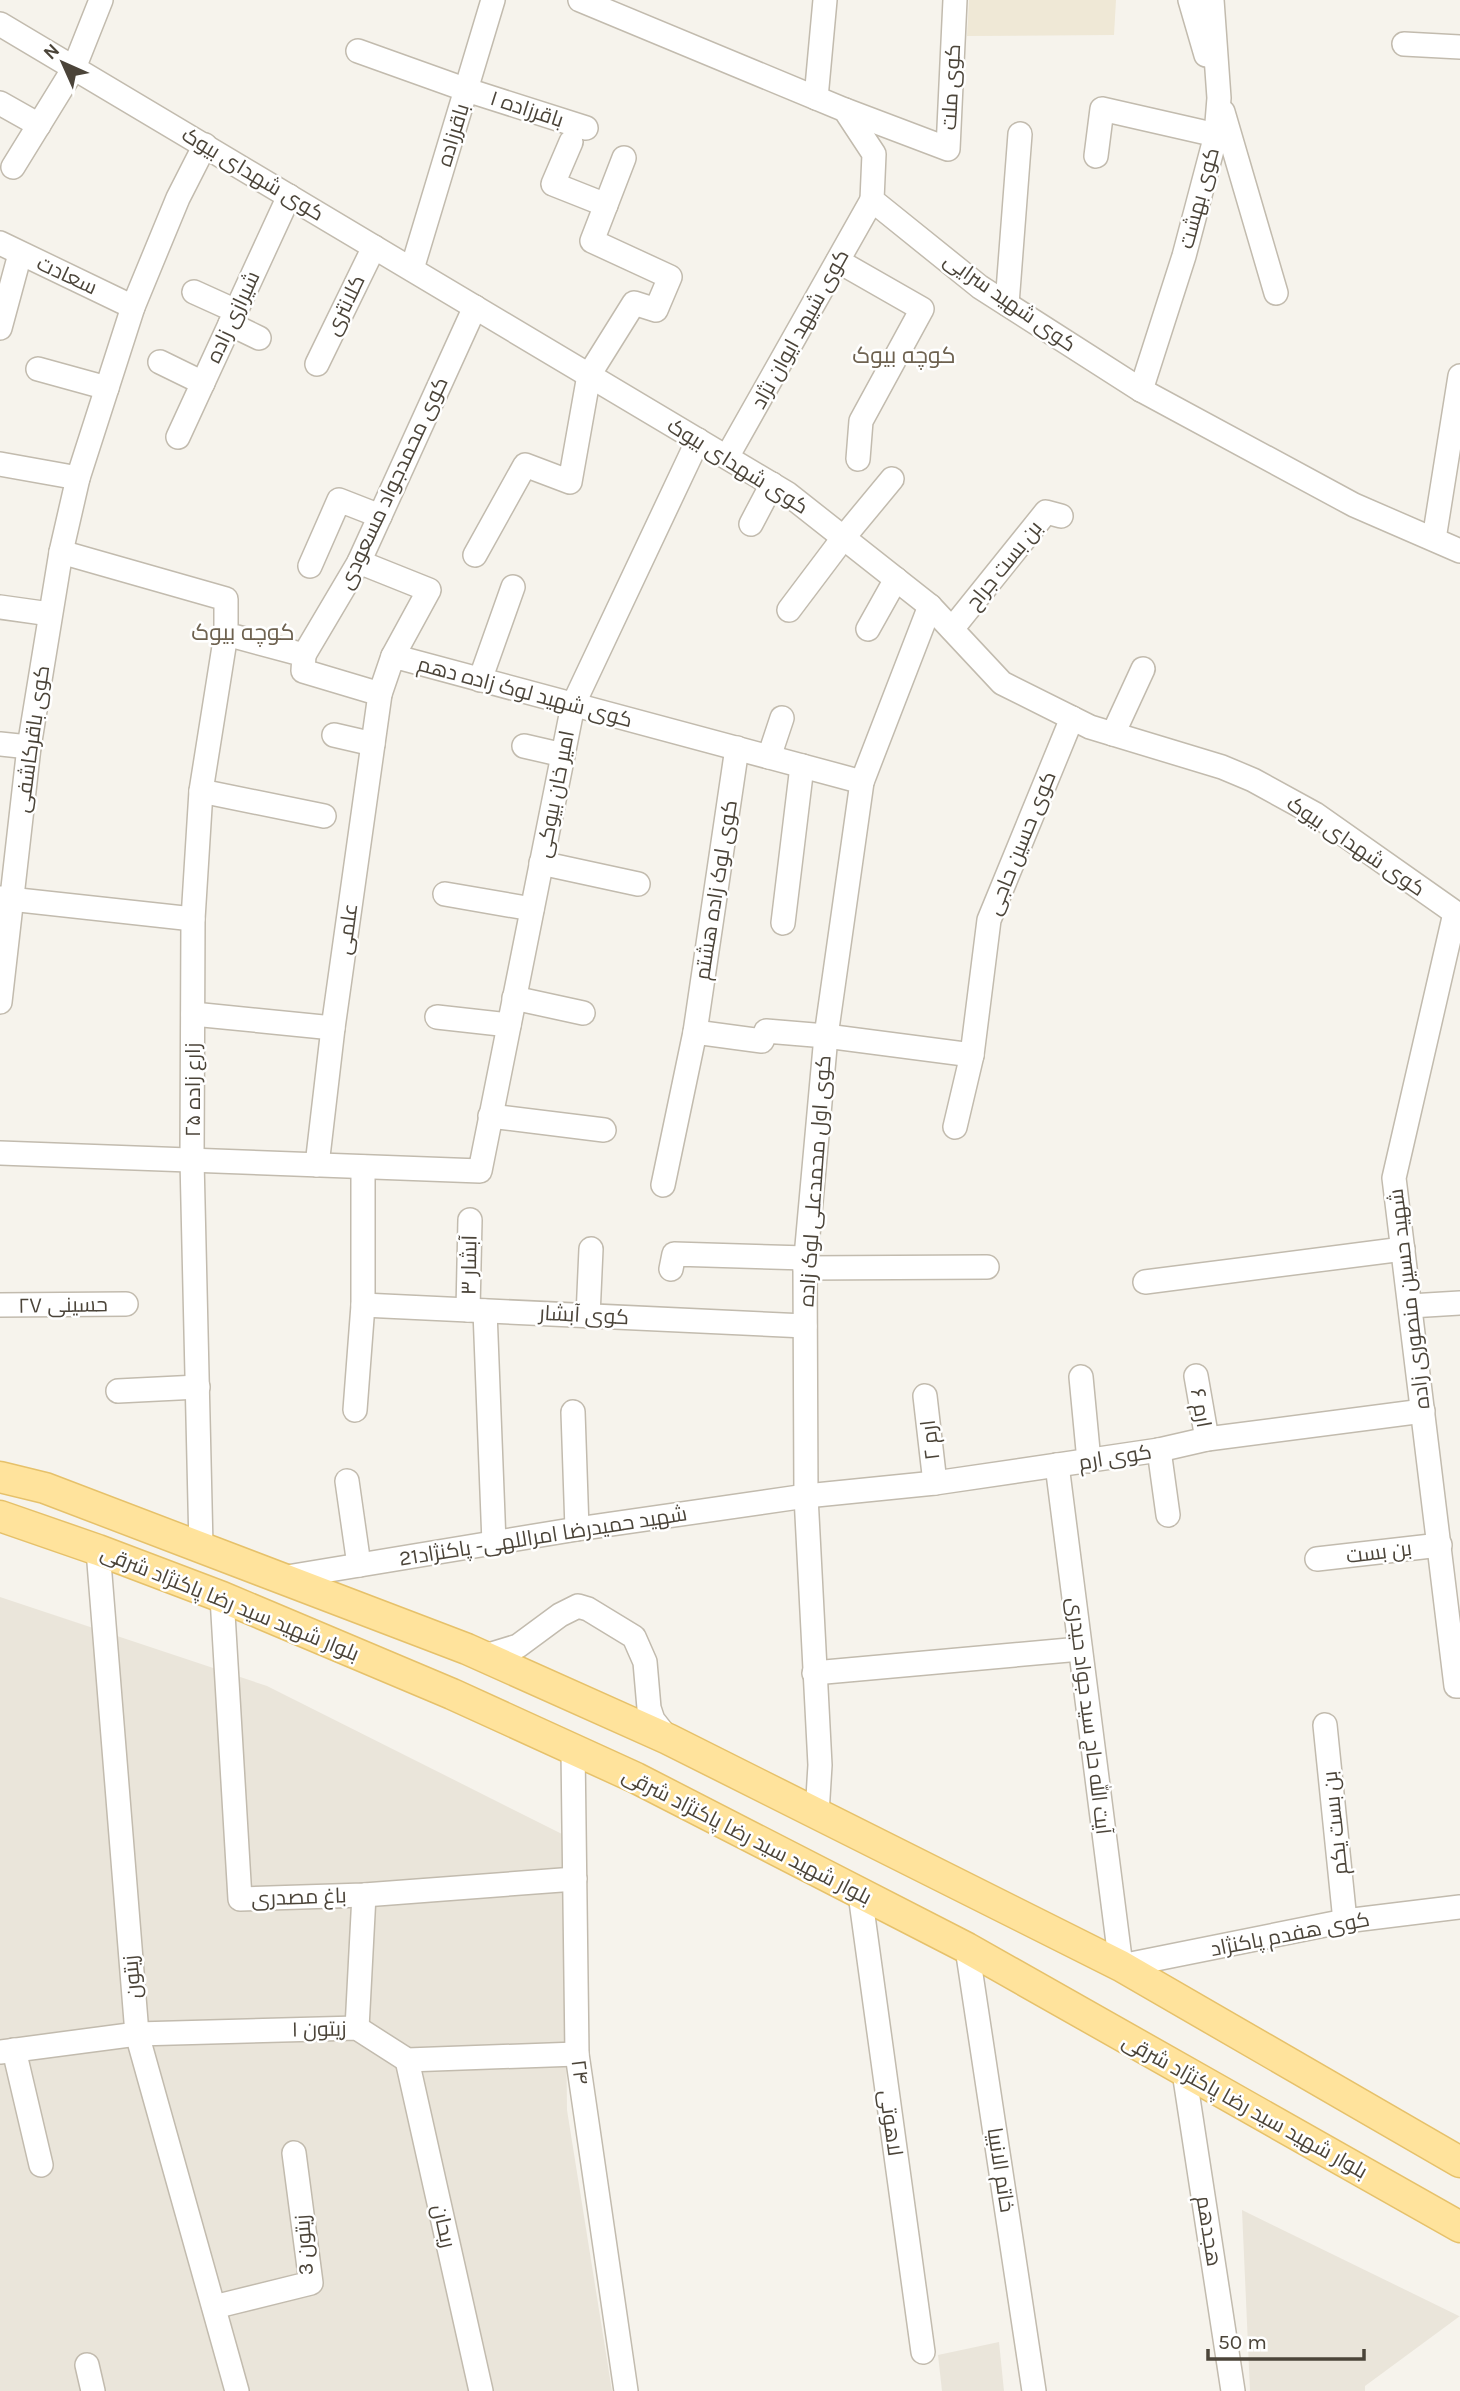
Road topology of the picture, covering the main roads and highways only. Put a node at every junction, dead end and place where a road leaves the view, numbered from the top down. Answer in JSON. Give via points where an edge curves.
{"nodes":[{"id":1,"x":0,"y":1460,"type":"edge"},
{"id":2,"x":0,"y":1478,"type":"edge"},
{"id":3,"x":52,"y":1490,"type":"junction"},
{"id":4,"x":0,"y":1516,"type":"edge"},
{"id":5,"x":0,"y":1524,"type":"edge"},
{"id":6,"x":33,"y":1529,"type":"junction"},
{"id":7,"x":1460,"y":2162,"type":"edge"},
{"id":8,"x":1460,"y":2227,"type":"edge"}],
"edges":[{"from":1,"to":3,"type":"main road"},
{"from":2,"to":3,"type":"main road","name":"بلوار شهید سید رضا پاکنژاد شرقی"},
{"from":3,"to":7,"type":"main road","name":"بلوار شهید سید رضا پاکنژاد شرقی","via":[[476,1654],[668,1739],[1121,1966]]},
{"from":4,"to":6,"type":"main road","name":"بلوار شهید سید رضا پاکنژاد شرقی"},
{"from":5,"to":6,"type":"main road"},
{"from":6,"to":8,"type":"main road","name":"بلوار شهید سید رضا پاکنژاد شرقی","via":[[222,1597],[636,1778],[967,1948]]}]}
